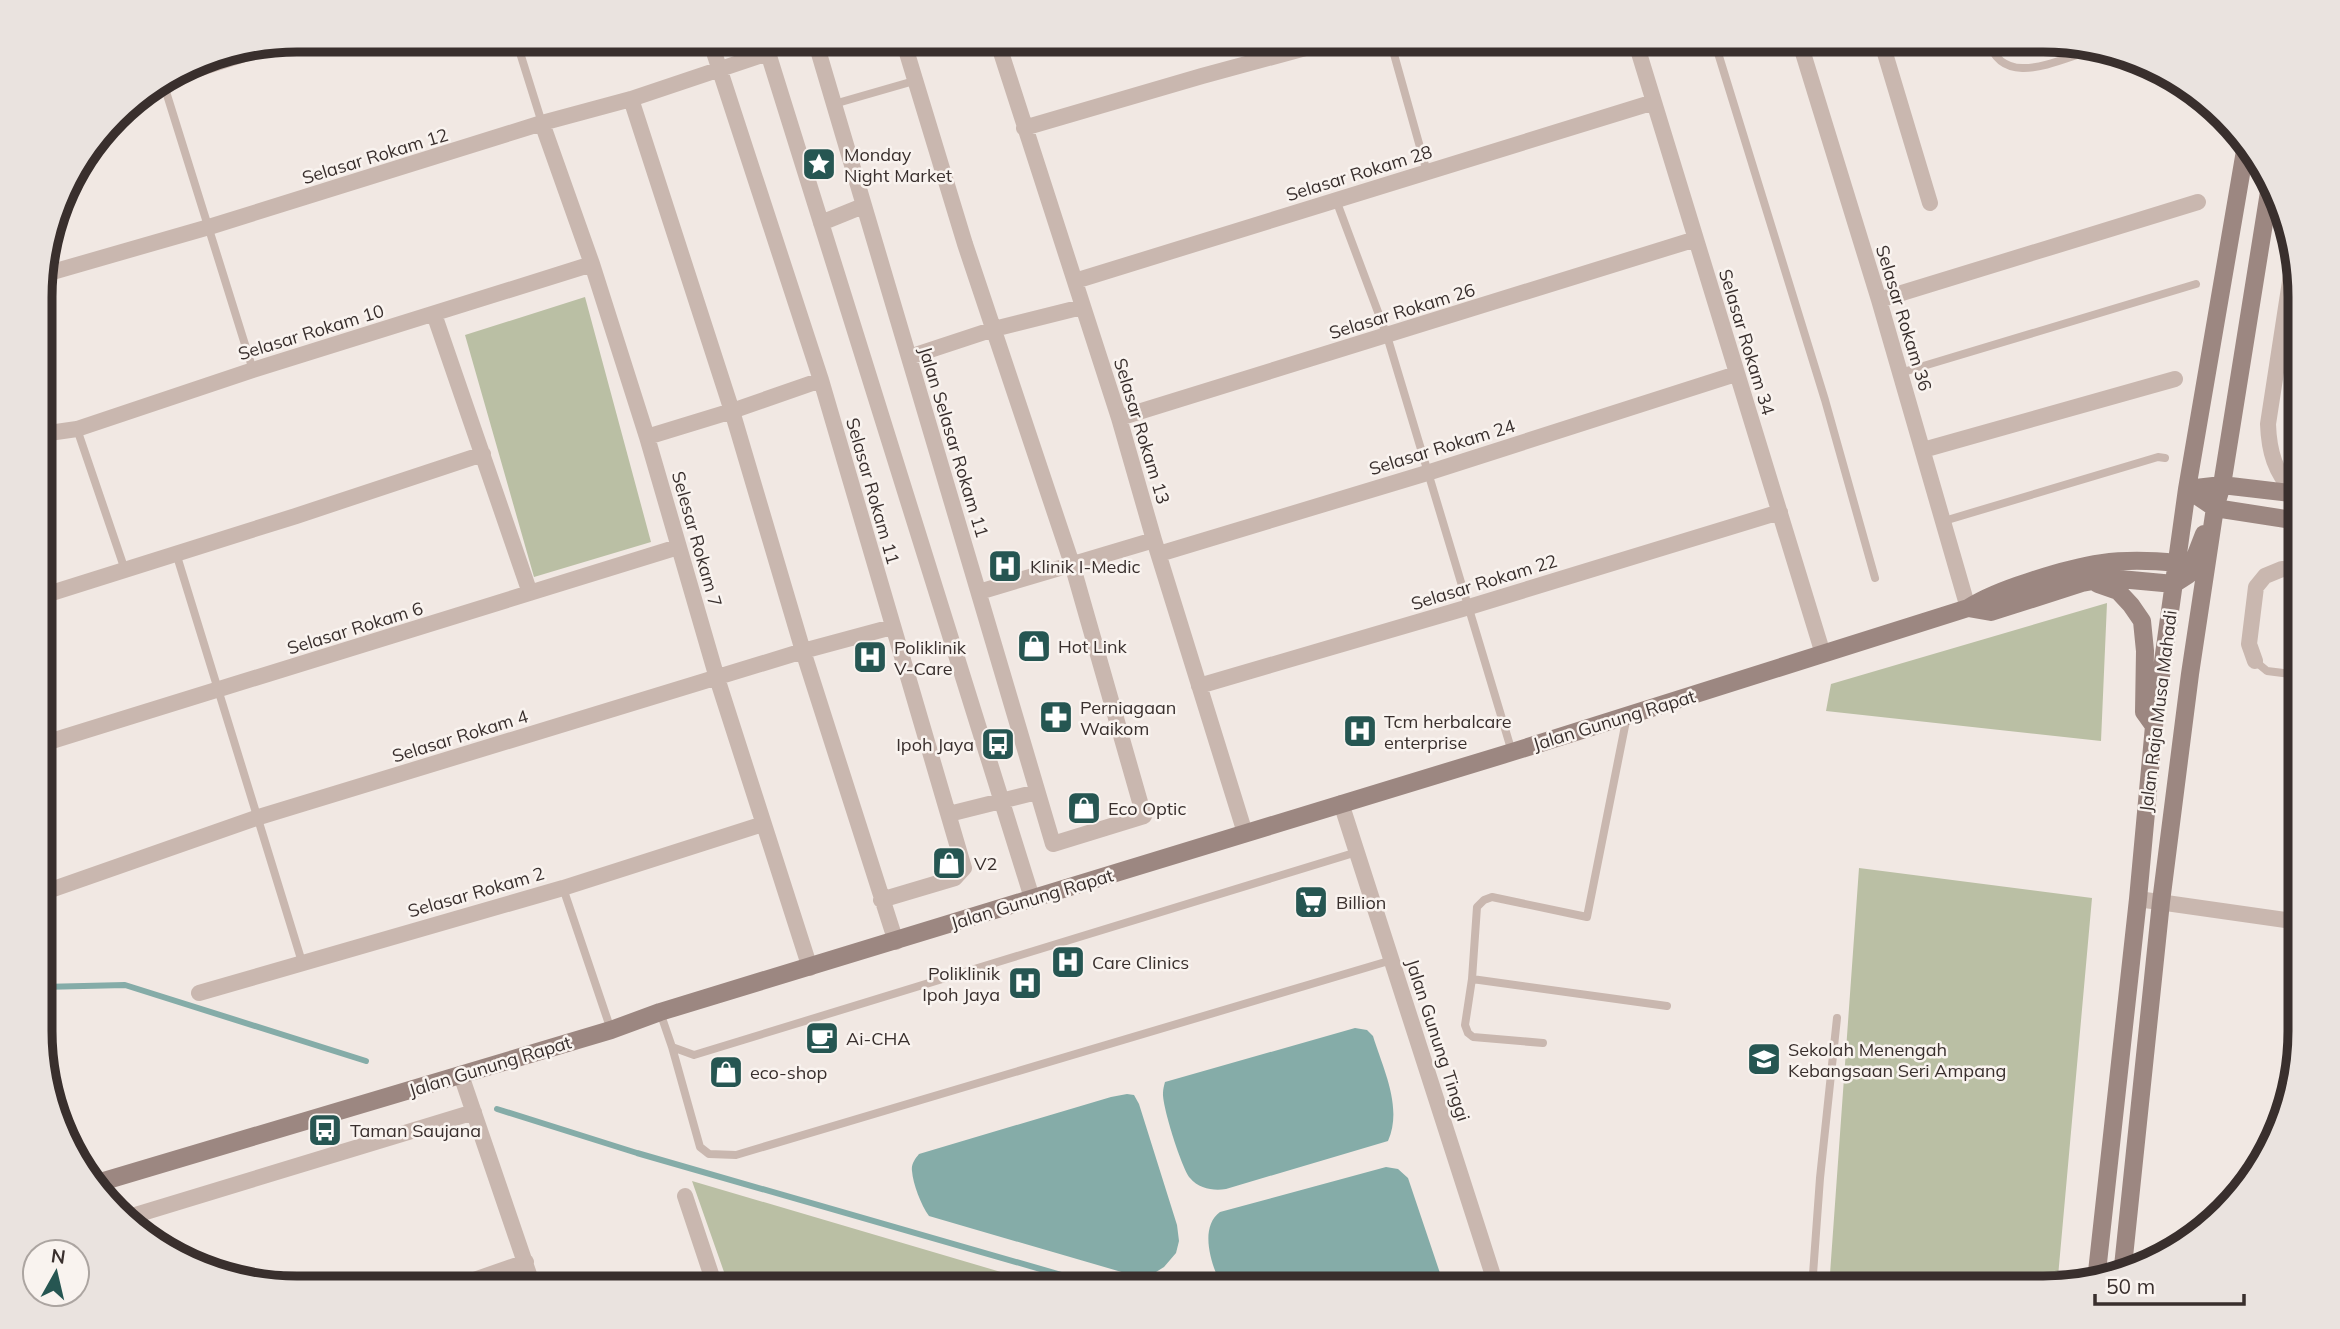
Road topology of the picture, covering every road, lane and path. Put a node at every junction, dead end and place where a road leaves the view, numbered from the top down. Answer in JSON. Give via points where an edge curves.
{"nodes":[{"id":1,"x":520,"y":52,"type":"edge"},
{"id":2,"x":714,"y":52,"type":"edge"},
{"id":3,"x":755,"y":52,"type":"edge"},
{"id":4,"x":768,"y":52,"type":"edge"},
{"id":5,"x":818,"y":52,"type":"edge"},
{"id":6,"x":906,"y":52,"type":"edge"},
{"id":7,"x":1002,"y":52,"type":"edge"},
{"id":8,"x":1291,"y":52,"type":"edge"},
{"id":9,"x":1393,"y":52,"type":"edge"},
{"id":10,"x":1639,"y":52,"type":"edge"},
{"id":11,"x":1718,"y":52,"type":"edge"},
{"id":12,"x":1803,"y":52,"type":"edge"},
{"id":13,"x":1885,"y":52,"type":"edge"},
{"id":14,"x":1991,"y":52,"type":"edge"},
{"id":15,"x":2075,"y":55,"type":"edge"},
{"id":16,"x":719,"y":69,"type":"junction"},
{"id":17,"x":914,"y":81,"type":"junction"},
{"id":18,"x":166,"y":91,"type":"edge"},
{"id":19,"x":632,"y":99,"type":"junction"},
{"id":20,"x":1654,"y":102,"type":"junction"},
{"id":21,"x":834,"y":104,"type":"junction"},
{"id":22,"x":542,"y":123,"type":"junction"},
{"id":23,"x":1024,"y":128,"type":"junction"},
{"id":24,"x":2244,"y":158,"type":"edge"},
{"id":25,"x":1428,"y":173,"type":"junction"},
{"id":26,"x":1336,"y":200,"type":"junction"},
{"id":27,"x":2198,"y":202,"type":"dead end"},
{"id":28,"x":2267,"y":202,"type":"edge"},
{"id":29,"x":1930,"y":203,"type":"dead end"},
{"id":30,"x":863,"y":206,"type":"junction"},
{"id":31,"x":821,"y":223,"type":"junction"},
{"id":32,"x":209,"y":227,"type":"junction"},
{"id":33,"x":1696,"y":239,"type":"junction"},
{"id":34,"x":592,"y":264,"type":"junction"},
{"id":35,"x":54,"y":271,"type":"edge"},
{"id":36,"x":1075,"y":281,"type":"junction"},
{"id":37,"x":2196,"y":284,"type":"dead end"},
{"id":38,"x":1879,"y":300,"type":"junction"},
{"id":39,"x":2287,"y":302,"type":"edge"},
{"id":40,"x":1082,"y":307,"type":"junction"},
{"id":41,"x":434,"y":314,"type":"junction"},
{"id":42,"x":994,"y":329,"type":"junction"},
{"id":43,"x":1387,"y":336,"type":"junction"},
{"id":44,"x":909,"y":357,"type":"junction"},
{"id":45,"x":253,"y":370,"type":"junction"},
{"id":46,"x":1900,"y":373,"type":"junction"},
{"id":47,"x":1736,"y":374,"type":"junction"},
{"id":48,"x":2175,"y":379,"type":"dead end"},
{"id":49,"x":821,"y":380,"type":"junction"},
{"id":50,"x":732,"y":411,"type":"junction"},
{"id":51,"x":1119,"y":418,"type":"junction"},
{"id":52,"x":77,"y":429,"type":"junction"},
{"id":53,"x":52,"y":432,"type":"edge"},
{"id":54,"x":647,"y":437,"type":"junction"},
{"id":55,"x":1923,"y":450,"type":"junction"},
{"id":56,"x":483,"y":454,"type":"junction"},
{"id":57,"x":2165,"y":458,"type":"dead end"},
{"id":58,"x":1427,"y":473,"type":"junction"},
{"id":59,"x":2287,"y":484,"type":"edge"},
{"id":60,"x":2221,"y":485,"type":"junction"},
{"id":61,"x":2187,"y":489,"type":"junction"},
{"id":62,"x":2287,"y":493,"type":"edge"},
{"id":63,"x":2215,"y":508,"type":"junction"},
{"id":64,"x":1780,"y":512,"type":"junction"},
{"id":65,"x":2287,"y":519,"type":"edge"},
{"id":66,"x":1944,"y":521,"type":"junction"},
{"id":67,"x":678,"y":547,"type":"junction"},
{"id":68,"x":1157,"y":547,"type":"junction"},
{"id":69,"x":176,"y":553,"type":"junction"},
{"id":70,"x":1072,"y":564,"type":"junction"},
{"id":71,"x":125,"y":570,"type":"junction"},
{"id":72,"x":2287,"y":570,"type":"edge"},
{"id":73,"x":2180,"y":574,"type":"junction"},
{"id":74,"x":1875,"y":578,"type":"dead end"},
{"id":75,"x":2082,"y":583,"type":"junction"},
{"id":76,"x":979,"y":592,"type":"junction"},
{"id":77,"x":52,"y":593,"type":"edge"},
{"id":78,"x":530,"y":593,"type":"junction"},
{"id":79,"x":1469,"y":607,"type":"junction"},
{"id":80,"x":2200,"y":607,"type":"junction"},
{"id":81,"x":1968,"y":608,"type":"junction"},
{"id":82,"x":892,"y":627,"type":"junction"},
{"id":83,"x":803,"y":651,"type":"junction"},
{"id":84,"x":1823,"y":654,"type":"junction"},
{"id":85,"x":2255,"y":661,"type":"joint"},
{"id":86,"x":2287,"y":674,"type":"edge"},
{"id":87,"x":717,"y":678,"type":"junction"},
{"id":88,"x":1199,"y":686,"type":"junction"},
{"id":89,"x":220,"y":690,"type":"junction"},
{"id":90,"x":1627,"y":716,"type":"junction"},
{"id":91,"x":2154,"y":726,"type":"junction"},
{"id":92,"x":52,"y":741,"type":"edge"},
{"id":93,"x":1512,"y":752,"type":"junction"},
{"id":94,"x":1037,"y":792,"type":"junction"},
{"id":95,"x":1002,"y":801,"type":"junction"},
{"id":96,"x":1340,"y":803,"type":"junction"},
{"id":97,"x":949,"y":814,"type":"junction"},
{"id":98,"x":259,"y":817,"type":"junction"},
{"id":99,"x":763,"y":824,"type":"junction"},
{"id":100,"x":1245,"y":834,"type":"junction"},
{"id":101,"x":1357,"y":852,"type":"junction"},
{"id":102,"x":563,"y":888,"type":"junction"},
{"id":103,"x":52,"y":889,"type":"edge"},
{"id":104,"x":1032,"y":898,"type":"junction"},
{"id":105,"x":2138,"y":898,"type":"junction"},
{"id":106,"x":881,"y":900,"type":"junction"},
{"id":107,"x":2161,"y":902,"type":"junction"},
{"id":108,"x":2287,"y":920,"type":"edge"},
{"id":109,"x":896,"y":942,"type":"junction"},
{"id":110,"x":1393,"y":960,"type":"junction"},
{"id":111,"x":302,"y":962,"type":"junction"},
{"id":112,"x":810,"y":968,"type":"junction"},
{"id":113,"x":1472,"y":979,"type":"junction"},
{"id":114,"x":199,"y":993,"type":"dead end"},
{"id":115,"x":1667,"y":1006,"type":"dead end"},
{"id":116,"x":660,"y":1012,"type":"junction"},
{"id":117,"x":1837,"y":1018,"type":"dead end"},
{"id":118,"x":611,"y":1030,"type":"junction"},
{"id":119,"x":1543,"y":1043,"type":"dead end"},
{"id":120,"x":672,"y":1047,"type":"junction"},
{"id":121,"x":461,"y":1075,"type":"junction"},
{"id":122,"x":474,"y":1112,"type":"junction"},
{"id":123,"x":107,"y":1185,"type":"edge"},
{"id":124,"x":685,"y":1196,"type":"dead end"},
{"id":125,"x":135,"y":1215,"type":"edge"},
{"id":126,"x":526,"y":1262,"type":"junction"},
{"id":127,"x":2123,"y":1263,"type":"edge"},
{"id":128,"x":2097,"y":1270,"type":"edge"},
{"id":129,"x":1493,"y":1276,"type":"edge"},
{"id":130,"x":1813,"y":1276,"type":"edge"},
{"id":131,"x":483,"y":1277,"type":"edge"},
{"id":132,"x":530,"y":1277,"type":"edge"},
{"id":133,"x":712,"y":1277,"type":"edge"}],
"edges":[{"from":1,"to":22,"type":"lane"},
{"from":2,"to":16,"type":"street","name":"Selasar Rokam 11"},
{"from":3,"to":16,"type":"street","name":"Selasar Rokam 12"},
{"from":4,"to":31,"type":"street","name":"Selasar Rokam 11"},
{"from":5,"to":21,"type":"street","name":"Jalan Selasar Rokam 11"},
{"from":6,"to":17,"type":"street"},
{"from":7,"to":23,"type":"street","name":"Selasar Rokam 13"},
{"from":8,"to":23,"type":"street"},
{"from":9,"to":25,"type":"lane"},
{"from":10,"to":20,"type":"street","name":"Selasar Rokam 34"},
{"from":11,"to":74,"type":"lane"},
{"from":12,"to":38,"type":"street","name":"Selasar Rokam 36"},
{"from":13,"to":29,"type":"street"},
{"from":14,"to":15,"type":"lane","via":[[1999,62],[2019,68]]},
{"from":16,"to":19,"type":"street","name":"Selasar Rokam 12"},
{"from":16,"to":49,"type":"street","name":"Selasar Rokam 11"},
{"from":17,"to":21,"type":"lane"},
{"from":17,"to":42,"type":"street"},
{"from":18,"to":32,"type":"lane"},
{"from":19,"to":22,"type":"street","name":"Selasar Rokam 12"},
{"from":19,"to":50,"type":"street"},
{"from":20,"to":25,"type":"street","name":"Selasar Rokam 28"},
{"from":20,"to":33,"type":"street","name":"Selasar Rokam 34"},
{"from":21,"to":30,"type":"street","name":"Jalan Selasar Rokam 11"},
{"from":22,"to":32,"type":"street","name":"Selasar Rokam 12"},
{"from":22,"to":34,"type":"street","name":"Selesar Rokam 7"},
{"from":23,"to":36,"type":"street","name":"Selasar Rokam 13"},
{"from":24,"to":61,"type":"street","name":"Jalan Raja Musa Mahadi"},
{"from":25,"to":26,"type":"street","name":"Selasar Rokam 28"},
{"from":26,"to":36,"type":"street","name":"Selasar Rokam 28"},
{"from":26,"to":43,"type":"lane"},
{"from":27,"to":38,"type":"street"},
{"from":28,"to":60,"type":"street","name":"Jalan Raja Musa Mahadi"},
{"from":30,"to":31,"type":"street"},
{"from":30,"to":44,"type":"street","name":"Jalan Selasar Rokam 11"},
{"from":31,"to":95,"type":"street","name":"Selasar Rokam 11"},
{"from":32,"to":35,"type":"street","name":"Selasar Rokam 12"},
{"from":32,"to":45,"type":"lane"},
{"from":33,"to":43,"type":"street","name":"Selasar Rokam 26"},
{"from":33,"to":47,"type":"street","name":"Selasar Rokam 34"},
{"from":34,"to":41,"type":"street","name":"Selasar Rokam 10"},
{"from":34,"to":54,"type":"street","name":"Selesar Rokam 7"},
{"from":36,"to":40,"type":"street","name":"Selasar Rokam 13"},
{"from":37,"to":46,"type":"lane"},
{"from":38,"to":46,"type":"street","name":"Selasar Rokam 36"},
{"from":39,"to":59,"type":"street","via":[[2269,424],[2269,444]]},
{"from":40,"to":42,"type":"street"},
{"from":40,"to":51,"type":"street","name":"Selasar Rokam 13"},
{"from":41,"to":45,"type":"street","name":"Selasar Rokam 10"},
{"from":41,"to":56,"type":"street"},
{"from":42,"to":44,"type":"street"},
{"from":42,"to":70,"type":"street"},
{"from":43,"to":51,"type":"street","name":"Selasar Rokam 26"},
{"from":43,"to":58,"type":"lane"},
{"from":44,"to":76,"type":"street","name":"Jalan Selasar Rokam 11"},
{"from":45,"to":52,"type":"street","name":"Selasar Rokam 10"},
{"from":46,"to":55,"type":"street","name":"Selasar Rokam 36"},
{"from":47,"to":58,"type":"street","name":"Selasar Rokam 24"},
{"from":47,"to":64,"type":"street","name":"Selasar Rokam 34"},
{"from":48,"to":55,"type":"street"},
{"from":49,"to":50,"type":"street"},
{"from":49,"to":82,"type":"street","name":"Selasar Rokam 11"},
{"from":50,"to":54,"type":"street"},
{"from":50,"to":83,"type":"street"},
{"from":51,"to":68,"type":"street","name":"Selasar Rokam 13"},
{"from":52,"to":53,"type":"street","name":"Selasar Rokam 10"},
{"from":52,"to":71,"type":"lane"},
{"from":54,"to":67,"type":"street","name":"Selesar Rokam 7"},
{"from":55,"to":66,"type":"street","name":"Selasar Rokam 36"},
{"from":56,"to":69,"type":"street"},
{"from":56,"to":78,"type":"street"},
{"from":57,"to":66,"type":"lane"},
{"from":58,"to":68,"type":"street","name":"Selasar Rokam 24"},
{"from":58,"to":79,"type":"lane"},
{"from":60,"to":61,"type":"street"},
{"from":60,"to":62,"type":"street"},
{"from":60,"to":63,"type":"street","name":"Jalan Raja Musa Mahadi"},
{"from":61,"to":63,"type":"street"},
{"from":61,"to":73,"type":"street","name":"Jalan Raja Musa Mahadi"},
{"from":63,"to":65,"type":"street"},
{"from":63,"to":73,"type":"street"},
{"from":63,"to":80,"type":"street","name":"Jalan Raja Musa Mahadi"},
{"from":64,"to":79,"type":"street","name":"Selasar Rokam 22"},
{"from":64,"to":84,"type":"street","name":"Selasar Rokam 34"},
{"from":66,"to":81,"type":"street","name":"Selasar Rokam 36"},
{"from":67,"to":78,"type":"street","name":"Selasar Rokam 6"},
{"from":67,"to":87,"type":"street","name":"Selesar Rokam 7"},
{"from":68,"to":70,"type":"street","name":"Selasar Rokam 24"},
{"from":68,"to":88,"type":"street","name":"Selasar Rokam 13"},
{"from":69,"to":71,"type":"street"},
{"from":69,"to":89,"type":"lane"},
{"from":70,"to":76,"type":"street","name":"Selasar Rokam 24"},
{"from":70,"to":94,"type":"street","name":"Jalan Selasar Rokam 11","via":[[1144,816],[1053,844]]},
{"from":71,"to":77,"type":"street"},
{"from":72,"to":85,"type":"street","via":[[2265,576],[2256,587],[2249,644]]},
{"from":73,"to":75,"type":"street","name":"Jalan Gunung Rapat"},
{"from":73,"to":80,"type":"street"},
{"from":73,"to":81,"type":"street","name":"Jalan Gunung Rapat","via":[[2140,559],[2109,560],[1986,596]]},
{"from":73,"to":91,"type":"street","name":"Jalan Raja Musa Mahadi"},
{"from":75,"to":81,"type":"street","name":"Jalan Gunung Rapat","via":[[1991,611]]},
{"from":75,"to":91,"type":"street","via":[[2118,591],[2141,621],[2144,712]]},
{"from":76,"to":94,"type":"street","name":"Jalan Selasar Rokam 11"},
{"from":78,"to":89,"type":"street","name":"Selasar Rokam 6"},
{"from":79,"to":88,"type":"street","name":"Selasar Rokam 22"},
{"from":79,"to":93,"type":"lane"},
{"from":80,"to":107,"type":"street","name":"Jalan Raja Musa Mahadi"},
{"from":81,"to":84,"type":"street","name":"Jalan Gunung Rapat"},
{"from":82,"to":83,"type":"street","name":"Selasar Rokam 4"},
{"from":82,"to":97,"type":"street","name":"Selasar Rokam 11"},
{"from":83,"to":87,"type":"street","name":"Selasar Rokam 4"},
{"from":83,"to":106,"type":"street"},
{"from":84,"to":90,"type":"street","name":"Jalan Gunung Rapat"},
{"from":85,"to":86,"type":"lane","via":[[2267,671]]},
{"from":87,"to":98,"type":"street","name":"Selasar Rokam 4"},
{"from":87,"to":99,"type":"street","name":"Selesar Rokam 7"},
{"from":88,"to":100,"type":"street","name":"Selasar Rokam 13"},
{"from":89,"to":92,"type":"street","name":"Selasar Rokam 6"},
{"from":89,"to":98,"type":"lane"},
{"from":90,"to":93,"type":"street","name":"Jalan Gunung Rapat"},
{"from":90,"to":113,"type":"lane","via":[[1587,917],[1492,897],[1484,900],[1477,907]]},
{"from":91,"to":105,"type":"street","name":"Jalan Raja Musa Mahadi"},
{"from":93,"to":96,"type":"street","name":"Jalan Gunung Rapat"},
{"from":94,"to":95,"type":"street"},
{"from":95,"to":97,"type":"street"},
{"from":95,"to":104,"type":"street","name":"Selasar Rokam 11"},
{"from":96,"to":100,"type":"street","name":"Jalan Gunung Rapat"},
{"from":96,"to":101,"type":"street","name":"Jalan Gunung Tinggi"},
{"from":97,"to":106,"type":"street","name":"Selasar Rokam 11","via":[[964,868],[955,878]]},
{"from":98,"to":103,"type":"street","name":"Selasar Rokam 4"},
{"from":98,"to":111,"type":"lane"},
{"from":99,"to":102,"type":"street","name":"Selasar Rokam 2"},
{"from":99,"to":112,"type":"street","name":"Selesar Rokam 7"},
{"from":100,"to":104,"type":"street","name":"Jalan Gunung Rapat"},
{"from":101,"to":110,"type":"street","name":"Jalan Gunung Tinggi"},
{"from":101,"to":120,"type":"lane","via":[[694,1055]]},
{"from":102,"to":111,"type":"street","name":"Selasar Rokam 2"},
{"from":102,"to":118,"type":"lane"},
{"from":104,"to":109,"type":"street","name":"Jalan Gunung Rapat"},
{"from":105,"to":107,"type":"street"},
{"from":105,"to":128,"type":"street","name":"Jalan Raja Musa Mahadi"},
{"from":106,"to":109,"type":"street"},
{"from":107,"to":108,"type":"street"},
{"from":107,"to":127,"type":"street","name":"Jalan Raja Musa Mahadi"},
{"from":109,"to":112,"type":"street","name":"Jalan Gunung Rapat"},
{"from":110,"to":120,"type":"lane","via":[[736,1155],[709,1154],[700,1147]]},
{"from":110,"to":129,"type":"street","name":"Jalan Gunung Tinggi"},
{"from":111,"to":114,"type":"street","name":"Selasar Rokam 2"},
{"from":112,"to":116,"type":"street","name":"Jalan Gunung Rapat"},
{"from":113,"to":115,"type":"lane"},
{"from":113,"to":119,"type":"lane","via":[[1465,1026],[1468,1033]]},
{"from":116,"to":118,"type":"street","name":"Jalan Gunung Rapat"},
{"from":116,"to":120,"type":"lane"},
{"from":117,"to":130,"type":"lane"},
{"from":118,"to":121,"type":"street","name":"Jalan Gunung Rapat"},
{"from":121,"to":122,"type":"street"},
{"from":121,"to":123,"type":"street","name":"Jalan Gunung Rapat"},
{"from":122,"to":125,"type":"street"},
{"from":122,"to":126,"type":"street"},
{"from":124,"to":133,"type":"street"},
{"from":126,"to":131,"type":"street"},
{"from":126,"to":132,"type":"street"}]}
